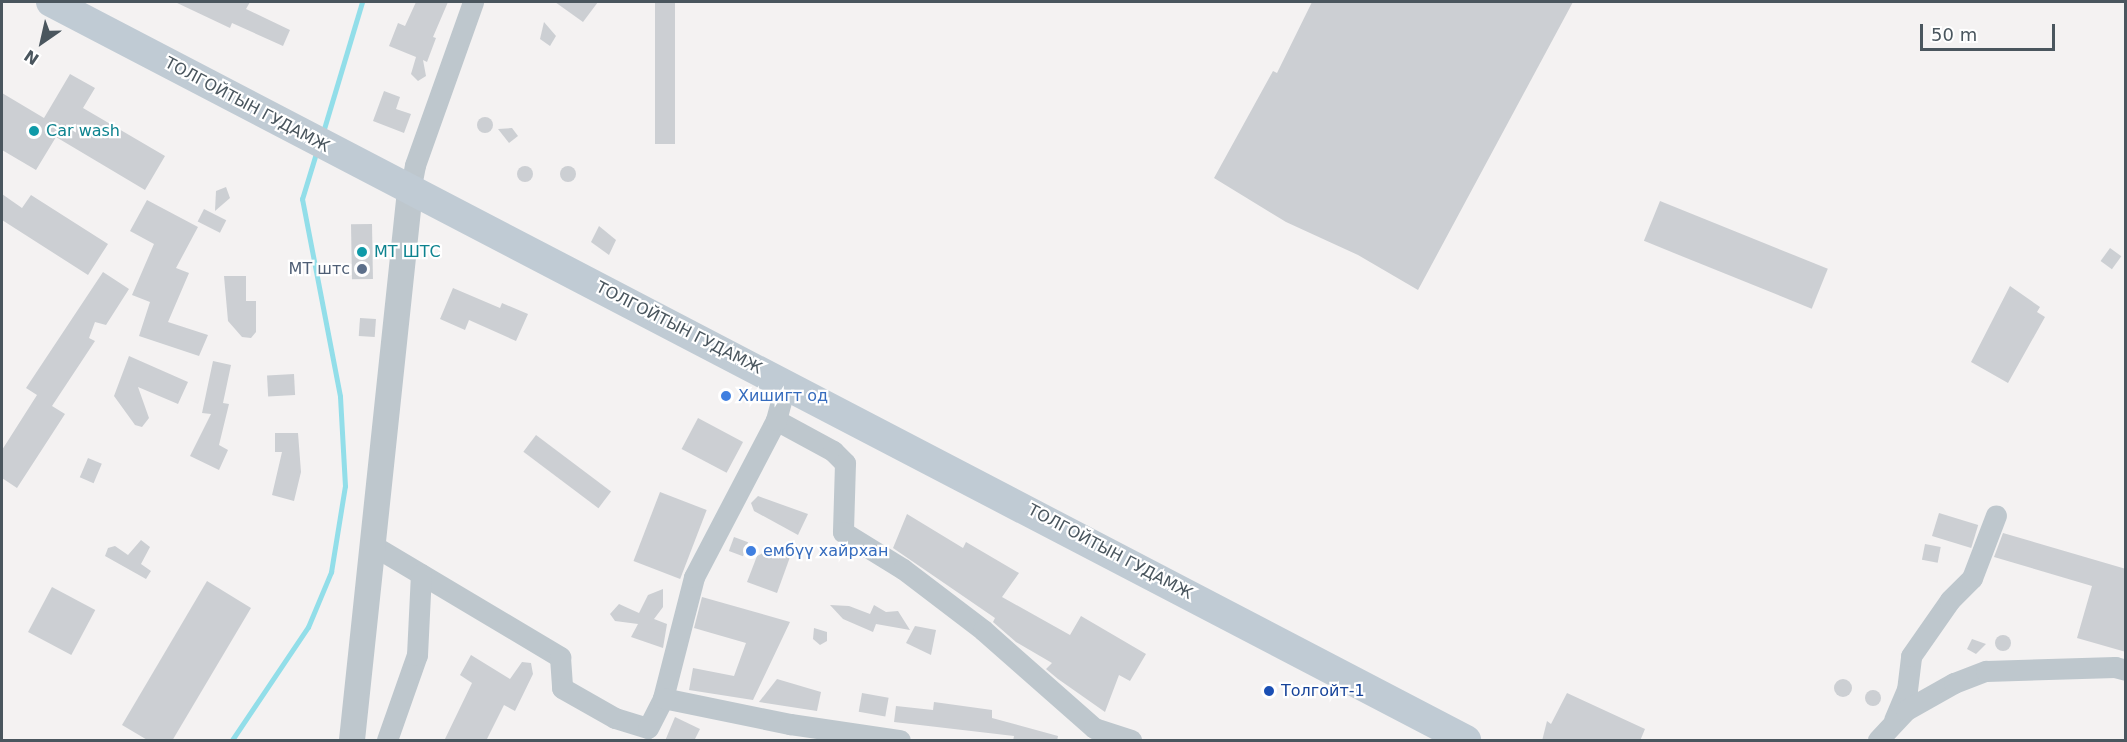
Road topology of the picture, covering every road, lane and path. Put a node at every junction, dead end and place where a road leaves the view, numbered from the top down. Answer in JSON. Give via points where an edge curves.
{"nodes":[{"id":1,"x":51,"y":2,"type":"edge"},
{"id":2,"x":473,"y":2,"type":"edge"},
{"id":3,"x":410,"y":191,"type":"junction"},
{"id":4,"x":786,"y":383,"type":"junction"},
{"id":5,"x":776,"y":420,"type":"junction"},
{"id":6,"x":1996,"y":515,"type":"dead end"},
{"id":7,"x":374,"y":546,"type":"junction"},
{"id":8,"x":421,"y":574,"type":"junction"},
{"id":9,"x":2126,"y":670,"type":"edge"},
{"id":10,"x":663,"y":698,"type":"junction"},
{"id":11,"x":1885,"y":733,"type":"edge"},
{"id":12,"x":352,"y":741,"type":"edge"},
{"id":13,"x":387,"y":741,"type":"edge"},
{"id":14,"x":900,"y":741,"type":"edge"},
{"id":15,"x":1131,"y":741,"type":"edge"},
{"id":16,"x":1466,"y":741,"type":"edge"}],
"edges":[{"from":1,"to":3,"type":"main road","name":"ТОЛГОЙТЫН ГУДАМЖ"},
{"from":2,"to":3,"type":"street","via":[[415,165]]},
{"from":3,"to":4,"type":"main road","name":"ТОЛГОЙТЫН ГУДАМЖ"},
{"from":3,"to":7,"type":"street"},
{"from":4,"to":5,"type":"street"},
{"from":4,"to":16,"type":"main road","name":"ТОЛГОЙТЫН ГУДАМЖ"},
{"from":5,"to":10,"type":"street","via":[[694,577]]},
{"from":5,"to":15,"type":"street","via":[[833,451],[845,462],[843,532],[903,569],[983,630],[1094,728]]},
{"from":6,"to":11,"type":"street","via":[[1972,578],[1950,600],[1911,656],[1907,690]]},
{"from":7,"to":8,"type":"street"},
{"from":7,"to":12,"type":"street"},
{"from":8,"to":10,"type":"street","via":[[560,657],[562,688],[615,718],[648,728]]},
{"from":8,"to":13,"type":"street","via":[[417,655]]},
{"from":9,"to":11,"type":"street","via":[[2115,667],[1986,671],[1953,683],[1906,710]]},
{"from":10,"to":14,"type":"street"}]}
